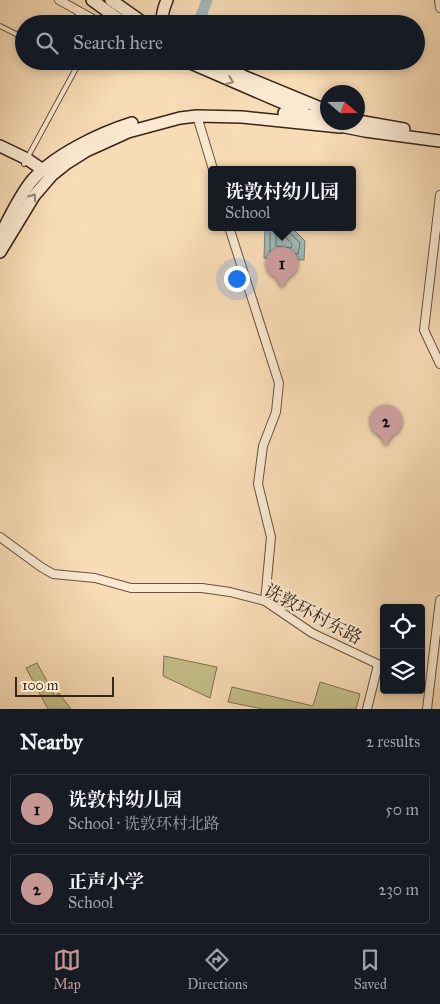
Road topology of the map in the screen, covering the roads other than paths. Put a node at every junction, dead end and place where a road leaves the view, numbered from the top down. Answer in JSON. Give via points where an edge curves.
{"nodes":[{"id":1,"x":60,"y":0,"type":"edge"},
{"id":2,"x":92,"y":0,"type":"edge"},
{"id":3,"x":111,"y":0,"type":"edge"},
{"id":4,"x":167,"y":0,"type":"edge"},
{"id":5,"x":439,"y":0,"type":"edge"},
{"id":6,"x":72,"y":7,"type":"junction"},
{"id":7,"x":440,"y":8,"type":"edge"},
{"id":8,"x":79,"y":15,"type":"edge"},
{"id":9,"x":86,"y":15,"type":"edge"},
{"id":10,"x":113,"y":15,"type":"edge"},
{"id":11,"x":132,"y":15,"type":"edge"},
{"id":12,"x":163,"y":15,"type":"edge"},
{"id":13,"x":0,"y":26,"type":"edge"},
{"id":14,"x":15,"y":34,"type":"edge"},
{"id":15,"x":75,"y":70,"type":"edge"},
{"id":16,"x":205,"y":70,"type":"edge"},
{"id":17,"x":231,"y":70,"type":"edge"},
{"id":18,"x":285,"y":108,"type":"junction"},
{"id":19,"x":320,"y":110,"type":"edge"},
{"id":20,"x":197,"y":116,"type":"junction"},
{"id":21,"x":313,"y":116,"type":"junction"},
{"id":22,"x":320,"y":116,"type":"edge"},
{"id":23,"x":320,"y":119,"type":"edge"},
{"id":24,"x":320,"y":120,"type":"edge"},
{"id":25,"x":365,"y":121,"type":"edge"},
{"id":26,"x":361,"y":130,"type":"edge"},
{"id":27,"x":440,"y":133,"type":"edge"},
{"id":28,"x":440,"y":141,"type":"edge"},
{"id":29,"x":0,"y":146,"type":"edge"},
{"id":30,"x":0,"y":153,"type":"edge"},
{"id":31,"x":26,"y":162,"type":"junction"},
{"id":32,"x":211,"y":166,"type":"edge"},
{"id":33,"x":47,"y":172,"type":"junction"},
{"id":34,"x":440,"y":195,"type":"edge"},
{"id":35,"x":230,"y":231,"type":"edge"},
{"id":36,"x":0,"y":236,"type":"edge"},
{"id":37,"x":0,"y":252,"type":"edge"},
{"id":38,"x":438,"y":351,"type":"edge"},
{"id":39,"x":440,"y":364,"type":"edge"},
{"id":40,"x":0,"y":537,"type":"edge"},
{"id":41,"x":440,"y":600,"type":"edge"},
{"id":42,"x":264,"y":601,"type":"junction"},
{"id":43,"x":380,"y":666,"type":"edge"},
{"id":44,"x":380,"y":669,"type":"edge"},
{"id":45,"x":425,"y":686,"type":"edge"},
{"id":46,"x":430,"y":688,"type":"junction"},
{"id":47,"x":367,"y":709,"type":"edge"},
{"id":48,"x":427,"y":709,"type":"edge"}],
"edges":[{"from":1,"to":6,"type":"street"},
{"from":2,"to":10,"type":"main road"},
{"from":3,"to":11,"type":"main road"},
{"from":4,"to":12,"type":"main road"},
{"from":5,"to":7,"type":"street"},
{"from":6,"to":8,"type":"lane"},
{"from":6,"to":9,"type":"street"},
{"from":13,"to":14,"type":"lane"},
{"from":15,"to":31,"type":"lane"},
{"from":16,"to":18,"type":"main road","one_way":true},
{"from":17,"to":18,"type":"main road"},
{"from":18,"to":19,"type":"main road"},
{"from":18,"to":20,"type":"main road"},
{"from":18,"to":21,"type":"main road"},
{"from":18,"to":24,"type":"main road"},
{"from":18,"to":33,"type":"main road","via":[[187,110],[147,118],[94,137]]},
{"from":20,"to":32,"type":"street"},
{"from":20,"to":33,"type":"main road","via":[[128,132]]},
{"from":21,"to":22,"type":"main road"},
{"from":21,"to":23,"type":"main road"},
{"from":25,"to":27,"type":"main road"},
{"from":26,"to":28,"type":"main road"},
{"from":29,"to":31,"type":"main road"},
{"from":30,"to":31,"type":"main road"},
{"from":31,"to":33,"type":"main road"},
{"from":33,"to":36,"type":"main road","via":[[31,182]]},
{"from":37,"to":33,"type":"main road","one_way":true},
{"from":34,"to":38,"type":"street","via":[[424,330]]},
{"from":35,"to":42,"type":"street","via":[[279,383],[276,412],[264,446],[258,484],[271,537]]},
{"from":38,"to":39,"type":"street"},
{"from":40,"to":42,"type":"street","name":"诜敦环村东路","via":[[53,574],[96,578],[131,588],[202,588]]},
{"from":41,"to":46,"type":"street"},
{"from":42,"to":43,"type":"street","name":"诜敦环村东路","via":[[312,633]]},
{"from":44,"to":47,"type":"street"},
{"from":45,"to":46,"type":"street"},
{"from":46,"to":48,"type":"street"}]}
